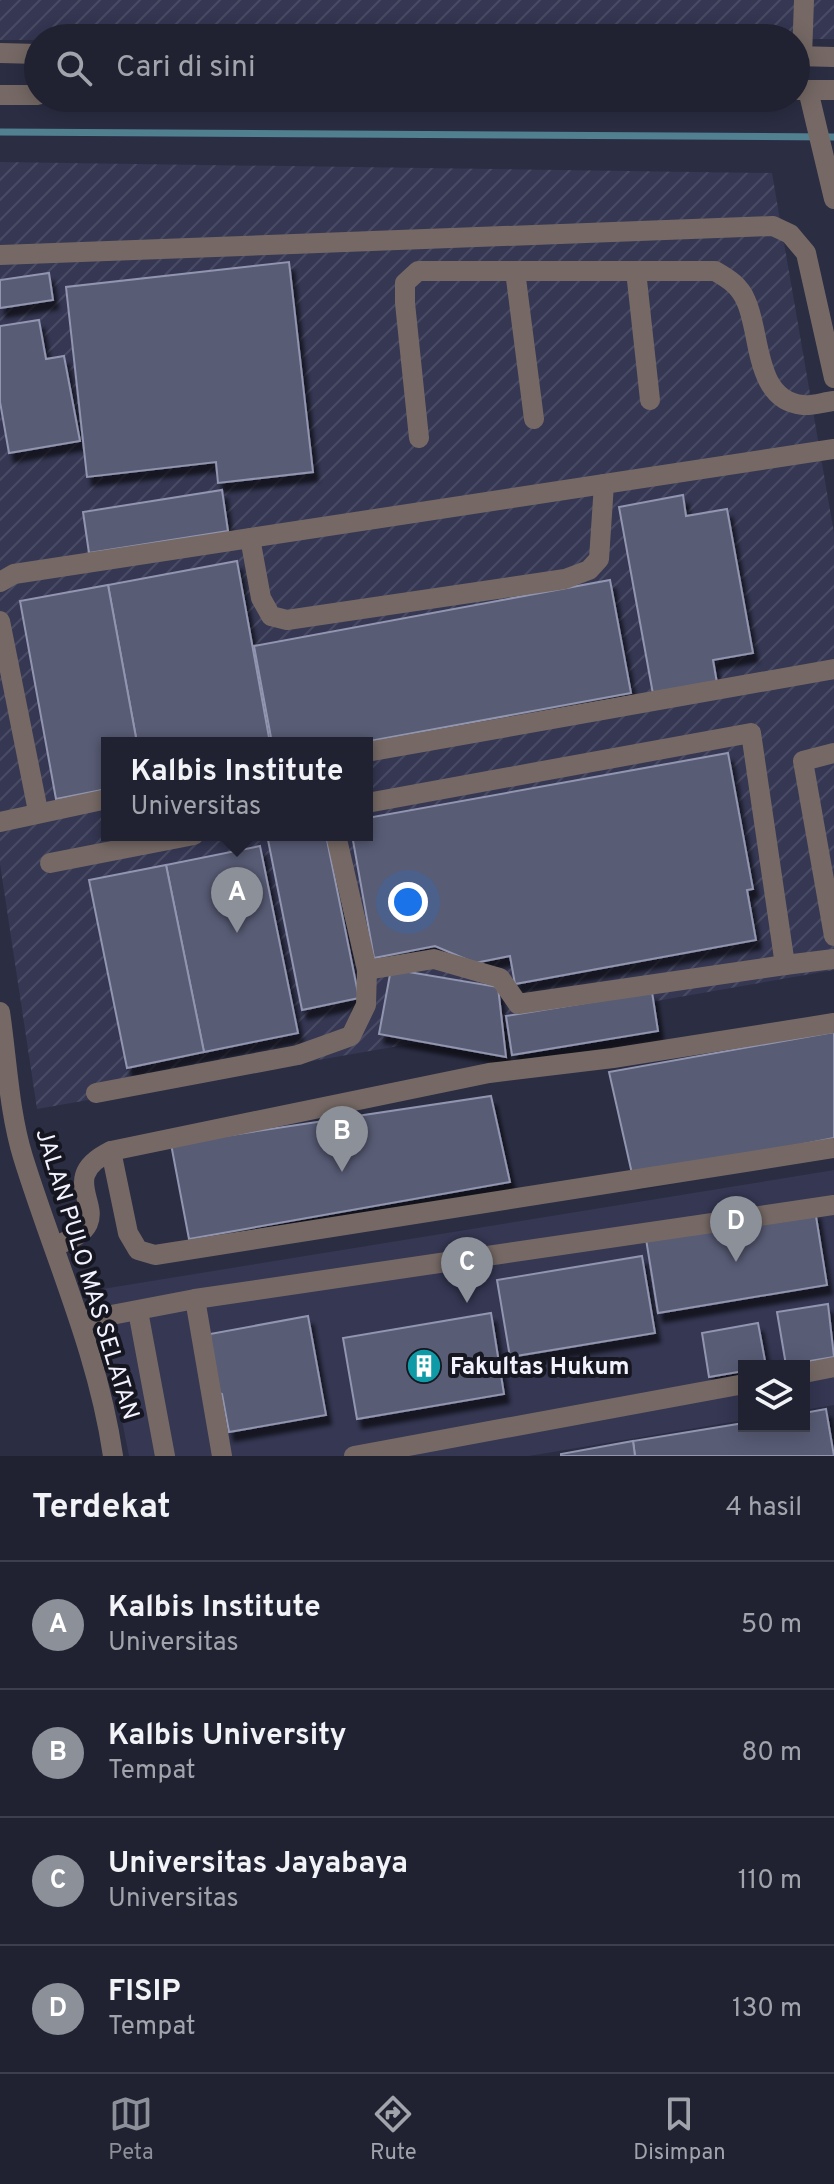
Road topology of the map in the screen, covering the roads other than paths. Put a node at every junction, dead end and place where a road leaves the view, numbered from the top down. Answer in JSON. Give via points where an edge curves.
{"nodes":[{"id":1,"x":804,"y":0,"type":"edge"},
{"id":2,"x":802,"y":24,"type":"edge"},
{"id":3,"x":0,"y":53,"type":"edge"},
{"id":4,"x":24,"y":54,"type":"edge"},
{"id":5,"x":810,"y":56,"type":"edge"},
{"id":6,"x":834,"y":57,"type":"edge"},
{"id":7,"x":810,"y":90,"type":"edge"},
{"id":8,"x":834,"y":90,"type":"edge"},
{"id":9,"x":0,"y":95,"type":"edge"},
{"id":10,"x":24,"y":95,"type":"edge"},
{"id":11,"x":810,"y":108,"type":"edge"},
{"id":12,"x":834,"y":199,"type":"edge"},
{"id":13,"x":0,"y":255,"type":"edge"},
{"id":14,"x":515,"y":271,"type":"junction"},
{"id":15,"x":636,"y":271,"type":"junction"},
{"id":16,"x":834,"y":378,"type":"edge"},
{"id":17,"x":650,"y":400,"type":"dead end"},
{"id":18,"x":834,"y":401,"type":"edge"},
{"id":19,"x":534,"y":419,"type":"dead end"},
{"id":20,"x":419,"y":438,"type":"dead end"},
{"id":21,"x":834,"y":449,"type":"edge"},
{"id":22,"x":604,"y":484,"type":"junction"},
{"id":23,"x":250,"y":538,"type":"junction"},
{"id":24,"x":0,"y":582,"type":"edge"},
{"id":25,"x":0,"y":621,"type":"edge"},
{"id":26,"x":834,"y":669,"type":"edge"},
{"id":27,"x":373,"y":751,"type":"edge"},
{"id":28,"x":834,"y":753,"type":"edge"},
{"id":29,"x":101,"y":800,"type":"edge"},
{"id":30,"x":373,"y":802,"type":"edge"},
{"id":31,"x":38,"y":811,"type":"junction"},
{"id":32,"x":0,"y":822,"type":"edge"},
{"id":33,"x":132,"y":841,"type":"edge"},
{"id":34,"x":337,"y":841,"type":"edge"},
{"id":35,"x":50,"y":863,"type":"dead end"},
{"id":36,"x":834,"y":929,"type":"edge"},
{"id":37,"x":834,"y":959,"type":"edge"},
{"id":38,"x":785,"y":965,"type":"junction"},
{"id":39,"x":367,"y":970,"type":"junction"},
{"id":40,"x":0,"y":1012,"type":"edge"},
{"id":41,"x":834,"y":1023,"type":"edge"},
{"id":42,"x":96,"y":1093,"type":"dead end"},
{"id":43,"x":834,"y":1148,"type":"edge"},
{"id":44,"x":111,"y":1151,"type":"junction"},
{"id":45,"x":834,"y":1205,"type":"edge"},
{"id":46,"x":54,"y":1246,"type":"junction"},
{"id":47,"x":195,"y":1299,"type":"junction"},
{"id":48,"x":138,"y":1311,"type":"junction"},
{"id":49,"x":80,"y":1321,"type":"junction"},
{"id":50,"x":834,"y":1367,"type":"edge"},
{"id":51,"x":810,"y":1372,"type":"edge"},
{"id":52,"x":738,"y":1385,"type":"edge"},
{"id":53,"x":113,"y":1456,"type":"edge"},
{"id":54,"x":165,"y":1456,"type":"edge"},
{"id":55,"x":222,"y":1456,"type":"edge"},
{"id":56,"x":354,"y":1456,"type":"edge"}],
"edges":[{"from":1,"to":2,"type":"street"},
{"from":3,"to":4,"type":"street"},
{"from":5,"to":6,"type":"street"},
{"from":7,"to":8,"type":"street"},
{"from":9,"to":10,"type":"street"},
{"from":11,"to":12,"type":"street"},
{"from":13,"to":16,"type":"street","via":[[773,226],[790,234],[806,253]]},
{"from":14,"to":15,"type":"street"},
{"from":14,"to":19,"type":"street"},
{"from":14,"to":20,"type":"street","via":[[418,271],[405,283]]},
{"from":15,"to":17,"type":"street"},
{"from":15,"to":18,"type":"street","via":[[715,271],[735,283],[747,301],[767,381],[782,397],[801,405]]},
{"from":21,"to":22,"type":"street"},
{"from":22,"to":23,"type":"street"},
{"from":22,"to":23,"type":"street","via":[[599,559],[589,570],[565,579],[287,620],[271,616],[261,598]]},
{"from":23,"to":24,"type":"street","via":[[14,574]]},
{"from":25,"to":31,"type":"street"},
{"from":26,"to":27,"type":"street"},
{"from":28,"to":36,"type":"street","via":[[803,761]]},
{"from":29,"to":31,"type":"street"},
{"from":30,"to":38,"type":"street","via":[[751,733]]},
{"from":31,"to":32,"type":"street"},
{"from":33,"to":35,"type":"street"},
{"from":34,"to":39,"type":"street"},
{"from":37,"to":38,"type":"street"},
{"from":38,"to":39,"type":"street","via":[[518,1004],[500,978],[434,959]]},
{"from":39,"to":42,"type":"street","via":[[366,1005],[351,1036],[298,1055]]},
{"from":40,"to":46,"type":"street","name":"JALAN PULO MAS SELATAN","via":[[21,1153]]},
{"from":41,"to":44,"type":"street","via":[[489,1073]]},
{"from":43,"to":44,"type":"street","via":[[155,1255],[138,1250],[128,1233]]},
{"from":44,"to":46,"type":"street","via":[[91,1161],[83,1178],[87,1229]]},
{"from":45,"to":47,"type":"street"},
{"from":46,"to":49,"type":"street","name":"JALAN PULO MAS SELATAN"},
{"from":47,"to":48,"type":"street"},
{"from":47,"to":55,"type":"street"},
{"from":48,"to":49,"type":"street"},
{"from":48,"to":54,"type":"street"},
{"from":49,"to":53,"type":"street","name":"JALAN PULO MAS SELATAN"},
{"from":50,"to":51,"type":"street"},
{"from":52,"to":56,"type":"street"}]}
